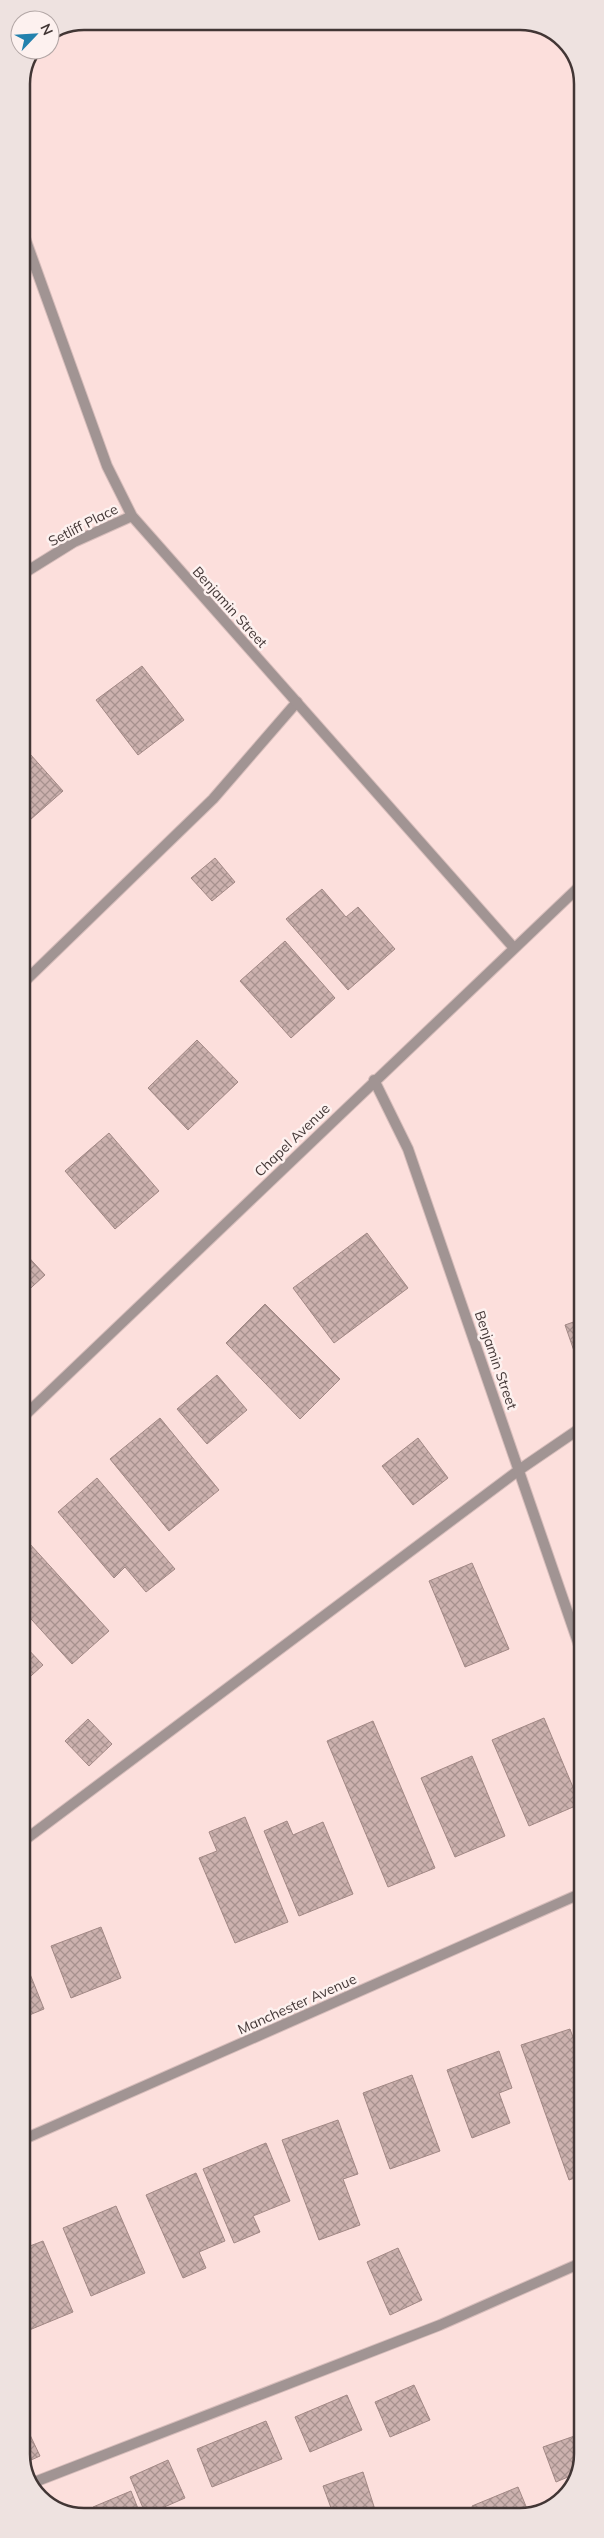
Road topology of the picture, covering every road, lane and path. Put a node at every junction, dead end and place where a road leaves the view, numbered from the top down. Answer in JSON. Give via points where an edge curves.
{"nodes":[{"id":1,"x":30,"y":252,"type":"edge"},
{"id":2,"x":132,"y":516,"type":"junction"},
{"id":3,"x":30,"y":570,"type":"edge"},
{"id":4,"x":297,"y":702,"type":"junction"},
{"id":5,"x":574,"y":892,"type":"edge"},
{"id":6,"x":514,"y":948,"type":"junction"},
{"id":7,"x":30,"y":976,"type":"edge"},
{"id":8,"x":374,"y":1080,"type":"junction"},
{"id":9,"x":30,"y":1410,"type":"edge"},
{"id":10,"x":574,"y":1432,"type":"edge"},
{"id":11,"x":519,"y":1470,"type":"junction"},
{"id":12,"x":574,"y":1631,"type":"edge"},
{"id":13,"x":30,"y":1836,"type":"edge"},
{"id":14,"x":574,"y":1897,"type":"edge"},
{"id":15,"x":30,"y":2136,"type":"edge"},
{"id":16,"x":574,"y":2266,"type":"edge"},
{"id":17,"x":37,"y":2481,"type":"edge"}],
"edges":[{"from":1,"to":2,"type":"street","name":"Benjamin Street","via":[[107,466]]},
{"from":2,"to":3,"type":"street","name":"Setliff Place","via":[[74,542]]},
{"from":2,"to":4,"type":"street","name":"Benjamin Street"},
{"from":4,"to":6,"type":"street","name":"Benjamin Street"},
{"from":4,"to":7,"type":"street","via":[[213,799]]},
{"from":5,"to":6,"type":"street","name":"Chapel Avenue"},
{"from":6,"to":8,"type":"street","name":"Chapel Avenue"},
{"from":8,"to":9,"type":"street","name":"Chapel Avenue"},
{"from":8,"to":11,"type":"street","name":"Benjamin Street","via":[[408,1149]]},
{"from":10,"to":11,"type":"street"},
{"from":11,"to":12,"type":"street","name":"Benjamin Street"},
{"from":11,"to":13,"type":"street"},
{"from":14,"to":15,"type":"street","name":"Manchester Avenue"},
{"from":16,"to":17,"type":"street","via":[[440,2325]]}]}
